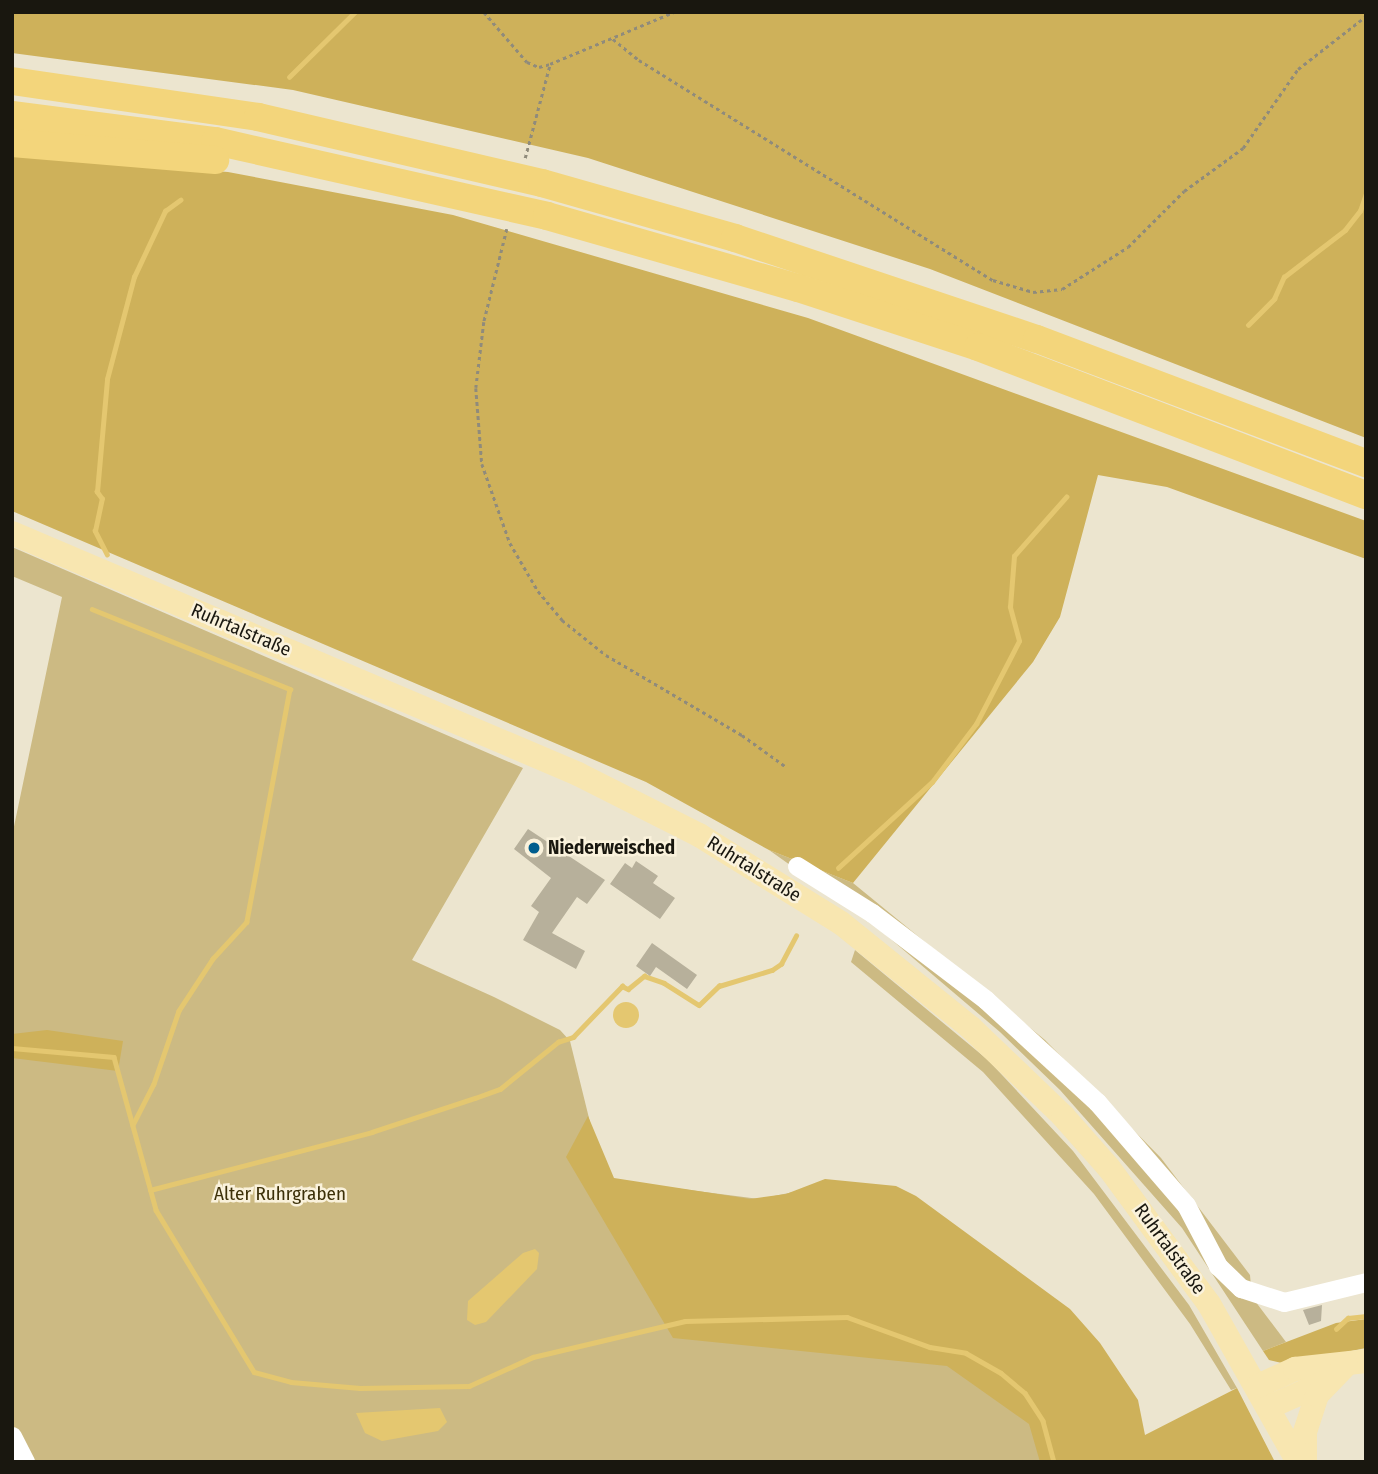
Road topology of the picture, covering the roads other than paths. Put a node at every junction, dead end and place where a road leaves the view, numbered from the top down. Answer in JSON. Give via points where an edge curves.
{"nodes":[{"id":1,"x":12,"y":82,"type":"edge"},
{"id":2,"x":12,"y":115,"type":"edge"},
{"id":3,"x":12,"y":143,"type":"edge"},
{"id":4,"x":366,"y":175,"type":"junction"},
{"id":5,"x":1366,"y":463,"type":"edge"},
{"id":6,"x":1366,"y":495,"type":"edge"},
{"id":7,"x":12,"y":533,"type":"edge"},
{"id":8,"x":797,"y":866,"type":"dead end"},
{"id":9,"x":1366,"y":1282,"type":"edge"},
{"id":10,"x":1356,"y":1363,"type":"edge"},
{"id":11,"x":1326,"y":1382,"type":"junction"},
{"id":12,"x":1264,"y":1396,"type":"junction"},
{"id":13,"x":12,"y":1436,"type":"edge"},
{"id":14,"x":25,"y":1462,"type":"edge"},
{"id":15,"x":1298,"y":1462,"type":"edge"},
{"id":16,"x":1305,"y":1462,"type":"edge"}],
"edges":[{"from":1,"to":5,"type":"highway","via":[[258,117],[542,183],[735,238],[1037,339]]},
{"from":2,"to":4,"type":"highway","via":[[215,141]]},
{"from":3,"to":4,"type":"highway"},
{"from":4,"to":6,"type":"highway","via":[[547,216],[798,288],[978,347]]},
{"from":7,"to":12,"type":"main road","name":"Ruhrtalstraße","via":[[578,774],[699,835],[841,923],[970,1027],[1063,1116],[1150,1219]]},
{"from":8,"to":9,"type":"lane","via":[[872,913],[986,1000],[1052,1059],[1154,1165],[1186,1205],[1218,1266],[1241,1288],[1284,1302]]},
{"from":10,"to":11,"type":"main road"},
{"from":10,"to":12,"type":"main road","via":[[1296,1369]]},
{"from":11,"to":12,"type":"main road"},
{"from":11,"to":16,"type":"main road","via":[[1310,1411]]},
{"from":12,"to":15,"type":"main road","name":"Ruhrtalstraße"},
{"from":13,"to":14,"type":"lane"}]}
